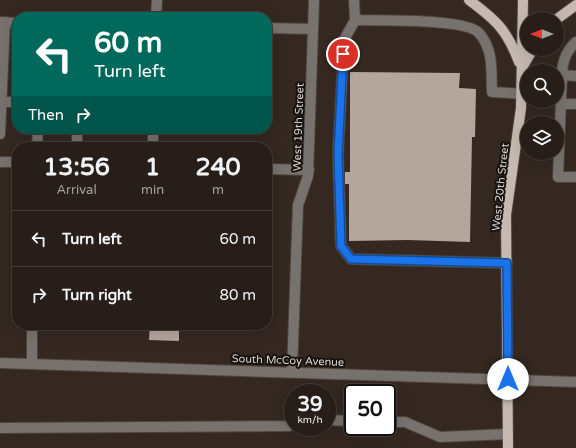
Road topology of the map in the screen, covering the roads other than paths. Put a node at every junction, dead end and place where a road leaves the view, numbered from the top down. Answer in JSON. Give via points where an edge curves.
{"nodes":[{"id":1,"x":157,"y":0,"type":"edge"},
{"id":2,"x":314,"y":0,"type":"edge"},
{"id":3,"x":354,"y":0,"type":"edge"},
{"id":4,"x":469,"y":0,"type":"edge"},
{"id":5,"x":523,"y":0,"type":"edge"},
{"id":6,"x":576,"y":5,"type":"edge"},
{"id":7,"x":156,"y":12,"type":"edge"},
{"id":8,"x":564,"y":14,"type":"edge"},
{"id":9,"x":355,"y":20,"type":"junction"},
{"id":10,"x":3,"y":22,"type":"edge"},
{"id":11,"x":272,"y":28,"type":"edge"},
{"id":12,"x":313,"y":29,"type":"junction"},
{"id":13,"x":576,"y":42,"type":"edge"},
{"id":14,"x":520,"y":64,"type":"edge"},
{"id":15,"x":522,"y":64,"type":"edge"},
{"id":16,"x":563,"y":64,"type":"edge"},
{"id":17,"x":564,"y":75,"type":"edge"},
{"id":18,"x":576,"y":76,"type":"edge"},
{"id":19,"x":520,"y":94,"type":"edge"},
{"id":20,"x":1,"y":95,"type":"edge"},
{"id":21,"x":12,"y":100,"type":"edge"},
{"id":22,"x":564,"y":100,"type":"edge"},
{"id":23,"x":576,"y":104,"type":"edge"},
{"id":24,"x":521,"y":108,"type":"edge"},
{"id":25,"x":560,"y":108,"type":"edge"},
{"id":26,"x":0,"y":134,"type":"edge"},
{"id":27,"x":0,"y":162,"type":"edge"},
{"id":28,"x":12,"y":162,"type":"edge"},
{"id":29,"x":272,"y":169,"type":"edge"},
{"id":30,"x":308,"y":170,"type":"junction"},
{"id":31,"x":576,"y":177,"type":"edge"},
{"id":32,"x":507,"y":263,"type":"junction"},
{"id":33,"x":32,"y":330,"type":"edge"},
{"id":34,"x":0,"y":363,"type":"edge"},
{"id":35,"x":32,"y":364,"type":"junction"},
{"id":36,"x":292,"y":372,"type":"junction"},
{"id":37,"x":508,"y":379,"type":"junction"},
{"id":38,"x":576,"y":382,"type":"edge"},
{"id":39,"x":396,"y":422,"type":"edge"},
{"id":40,"x":284,"y":426,"type":"edge"},
{"id":41,"x":0,"y":428,"type":"edge"},
{"id":42,"x":508,"y":434,"type":"junction"},
{"id":43,"x":508,"y":448,"type":"edge"}],
"edges":[{"from":1,"to":7,"type":"street"},
{"from":2,"to":12,"type":"street","name":"West 19th Street"},
{"from":3,"to":9,"type":"street"},
{"from":4,"to":14,"type":"main road","via":[[493,18],[506,34]]},
{"from":5,"to":15,"type":"main road","name":"West 20th Street"},
{"from":6,"to":8,"type":"main road"},
{"from":9,"to":19,"type":"street","via":[[436,22],[464,26],[478,32],[491,54],[492,92]]},
{"from":9,"to":32,"type":"street","via":[[344,40],[340,97],[338,154],[341,246],[351,259]]},
{"from":10,"to":20,"type":"street"},
{"from":11,"to":12,"type":"street"},
{"from":12,"to":30,"type":"street","name":"West 19th Street"},
{"from":13,"to":16,"type":"street","via":[[570,47]]},
{"from":17,"to":18,"type":"street"},
{"from":20,"to":21,"type":"street"},
{"from":20,"to":26,"type":"street"},
{"from":22,"to":23,"type":"street"},
{"from":24,"to":32,"type":"main road","name":"West 20th Street","via":[[506,215]]},
{"from":25,"to":31,"type":"street","via":[[558,177]]},
{"from":27,"to":28,"type":"street"},
{"from":29,"to":30,"type":"street"},
{"from":30,"to":36,"type":"street","name":"West 19th Street","via":[[298,205]]},
{"from":32,"to":37,"type":"main road","name":"West 20th Street"},
{"from":33,"to":35,"type":"street"},
{"from":34,"to":35,"type":"street","name":"South McCoy Avenue"},
{"from":35,"to":36,"type":"street","name":"South McCoy Avenue"},
{"from":36,"to":37,"type":"street","name":"South McCoy Avenue"},
{"from":37,"to":38,"type":"street","name":"South McCoy Avenue"},
{"from":37,"to":42,"type":"main road","name":"West 20th Street"},
{"from":39,"to":42,"type":"street","via":[[406,422],[440,437]]},
{"from":40,"to":41,"type":"street"},
{"from":42,"to":43,"type":"main road","name":"West 20th Street"}]}
